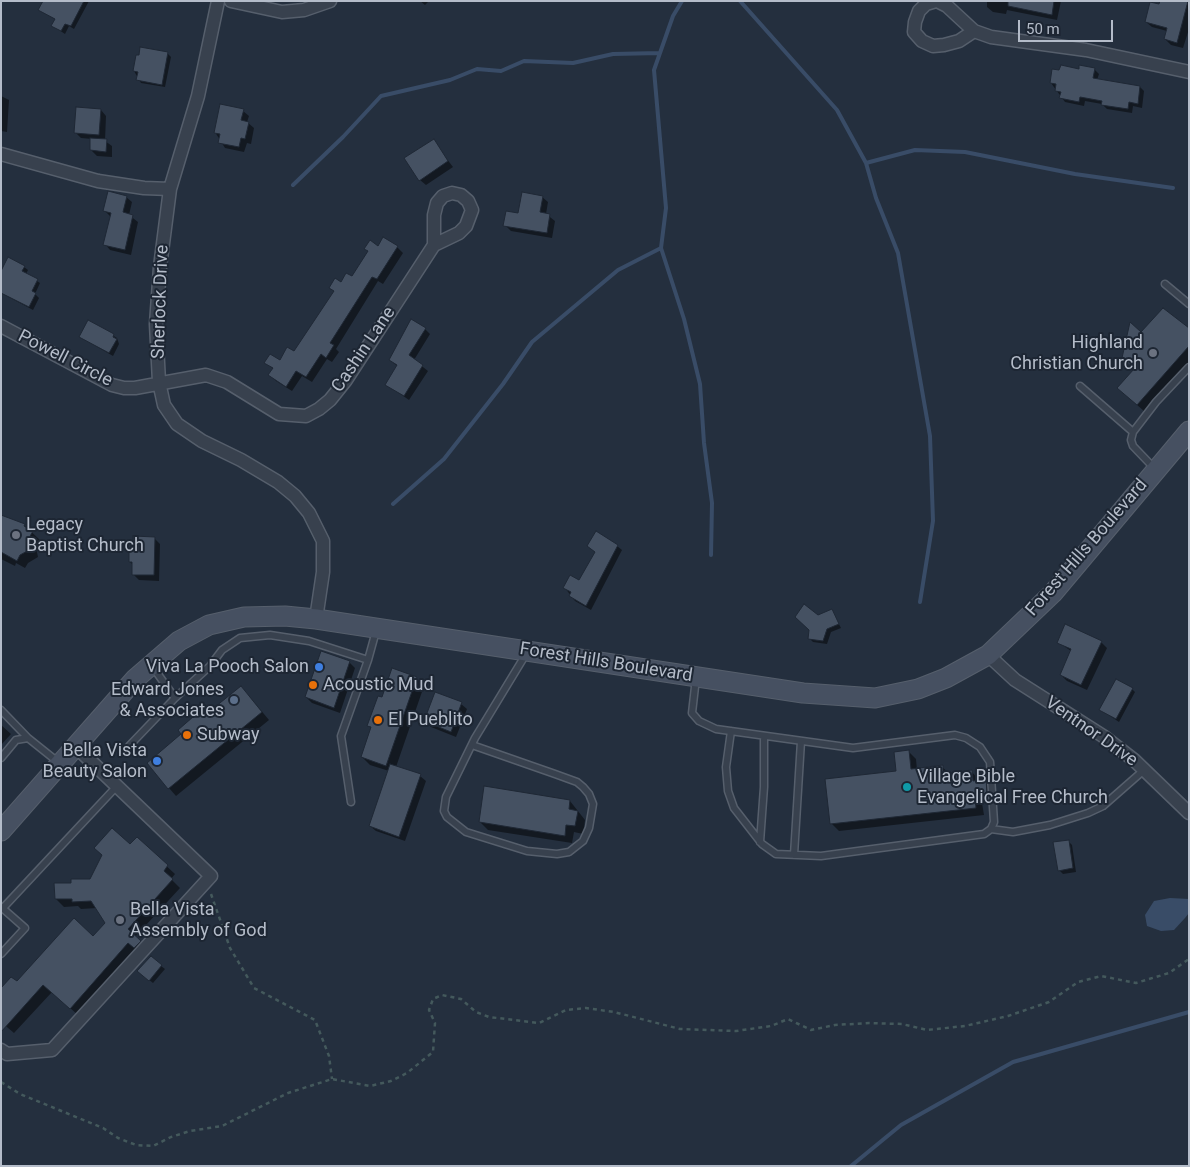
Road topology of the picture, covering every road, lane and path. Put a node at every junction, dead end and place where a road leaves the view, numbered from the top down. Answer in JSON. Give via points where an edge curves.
{"nodes":[{"id":1,"x":218,"y":1,"type":"edge"},
{"id":2,"x":231,"y":1,"type":"edge"},
{"id":3,"x":330,"y":1,"type":"edge"},
{"id":4,"x":937,"y":1,"type":"edge"},
{"id":5,"x":974,"y":31,"type":"junction"},
{"id":6,"x":1189,"y":72,"type":"edge"},
{"id":7,"x":1,"y":154,"type":"edge"},
{"id":8,"x":170,"y":189,"type":"junction"},
{"id":9,"x":434,"y":245,"type":"dead end"},
{"id":10,"x":1165,"y":284,"type":"dead end"},
{"id":11,"x":1189,"y":304,"type":"edge"},
{"id":12,"x":1,"y":326,"type":"edge"},
{"id":13,"x":1189,"y":367,"type":"edge"},
{"id":14,"x":159,"y":382,"type":"junction"},
{"id":15,"x":1080,"y":386,"type":"dead end"},
{"id":16,"x":1189,"y":431,"type":"edge"},
{"id":17,"x":1133,"y":432,"type":"junction"},
{"id":18,"x":1156,"y":470,"type":"junction"},
{"id":19,"x":316,"y":619,"type":"junction"},
{"id":20,"x":377,"y":628,"type":"junction"},
{"id":21,"x":528,"y":651,"type":"junction"},
{"id":22,"x":988,"y":655,"type":"junction"},
{"id":23,"x":368,"y":660,"type":"junction"},
{"id":24,"x":152,"y":665,"type":"junction"},
{"id":25,"x":697,"y":676,"type":"junction"},
{"id":26,"x":175,"y":698,"type":"junction"},
{"id":27,"x":1,"y":710,"type":"edge"},
{"id":28,"x":731,"y":731,"type":"junction"},
{"id":29,"x":764,"y":736,"type":"junction"},
{"id":30,"x":28,"y":738,"type":"junction"},
{"id":31,"x":801,"y":741,"type":"junction"},
{"id":32,"x":472,"y":745,"type":"junction"},
{"id":33,"x":129,"y":746,"type":"dead end"},
{"id":34,"x":76,"y":747,"type":"junction"},
{"id":35,"x":1,"y":758,"type":"edge"},
{"id":36,"x":61,"y":764,"type":"junction"},
{"id":37,"x":1144,"y":770,"type":"junction"},
{"id":38,"x":116,"y":786,"type":"junction"},
{"id":39,"x":351,"y":802,"type":"dead end"},
{"id":40,"x":1189,"y":813,"type":"edge"},
{"id":41,"x":991,"y":829,"type":"junction"},
{"id":42,"x":1,"y":831,"type":"edge"},
{"id":43,"x":760,"y":842,"type":"junction"},
{"id":44,"x":794,"y":855,"type":"junction"},
{"id":45,"x":207,"y":880,"type":"junction"},
{"id":46,"x":2,"y":908,"type":"edge"},
{"id":47,"x":1,"y":954,"type":"edge"},
{"id":48,"x":1189,"y":959,"type":"edge"},
{"id":49,"x":1,"y":1050,"type":"edge"},
{"id":50,"x":332,"y":1079,"type":"junction"},
{"id":51,"x":1,"y":1082,"type":"edge"}],
"edges":[{"from":1,"to":8,"type":"street","name":"Sherlock Drive","via":[[198,96]]},
{"from":2,"to":3,"type":"street","via":[[282,12],[304,10]]},
{"from":4,"to":5,"type":"street"},
{"from":4,"to":5,"type":"street","via":[[923,7],[915,22],[914,32],[922,41],[933,46],[944,45],[959,41]]},
{"from":5,"to":6,"type":"street"},
{"from":7,"to":8,"type":"street","via":[[98,181]]},
{"from":8,"to":14,"type":"street","name":"Sherlock Drive","via":[[160,267]]},
{"from":9,"to":14,"type":"street","name":"Cashin Lane","via":[[346,380],[330,400],[313,413],[306,416],[278,414],[227,382],[206,375]]},
{"from":10,"to":11,"type":"lane"},
{"from":12,"to":14,"type":"street","name":"Powell Circle","via":[[112,385],[130,388]]},
{"from":13,"to":17,"type":"lane"},
{"from":14,"to":19,"type":"street","name":"Sherlock Drive","via":[[164,404],[177,424],[278,482],[309,513],[323,541],[323,572]]},
{"from":15,"to":17,"type":"lane"},
{"from":16,"to":18,"type":"main road","name":"Forest Hills Boulevard"},
{"from":17,"to":18,"type":"lane","via":[[1133,446]]},
{"from":18,"to":22,"type":"main road","name":"Forest Hills Boulevard","via":[[1053,593]]},
{"from":19,"to":20,"type":"main road","name":"Forest Hills Boulevard"},
{"from":19,"to":24,"type":"main road","name":"Forest Hills Boulevard","via":[[244,616],[209,625],[178,641]]},
{"from":20,"to":21,"type":"main road","name":"Forest Hills Boulevard"},
{"from":20,"to":23,"type":"lane"},
{"from":21,"to":25,"type":"main road","name":"Forest Hills Boulevard"},
{"from":21,"to":32,"type":"lane"},
{"from":22,"to":25,"type":"main road","name":"Forest Hills Boulevard","via":[[918,689],[874,698],[803,692]]},
{"from":22,"to":37,"type":"street","name":"Ventnor Drive","via":[[1015,680],[1103,736]]},
{"from":23,"to":26,"type":"lane","via":[[309,641],[270,635],[240,638],[222,650],[210,666]]},
{"from":23,"to":39,"type":"lane","via":[[341,736]]},
{"from":24,"to":26,"type":"lane"},
{"from":24,"to":34,"type":"main road","name":"Forest Hills Boulevard","via":[[135,679]]},
{"from":25,"to":28,"type":"lane","via":[[692,713],[704,725]]},
{"from":26,"to":33,"type":"lane"},
{"from":27,"to":30,"type":"lane"},
{"from":28,"to":29,"type":"lane"},
{"from":28,"to":43,"type":"lane","via":[[726,767],[728,791],[734,808]]},
{"from":29,"to":31,"type":"lane"},
{"from":29,"to":43,"type":"lane"},
{"from":30,"to":35,"type":"lane","via":[[16,740]]},
{"from":30,"to":36,"type":"lane"},
{"from":31,"to":41,"type":"lane","via":[[854,748],[955,736],[966,738],[980,747],[990,762],[994,822]]},
{"from":31,"to":44,"type":"lane"},
{"from":32,"to":32,"type":"lane","via":[[446,798],[444,811],[448,817],[466,832],[527,851],[569,852],[582,841],[589,828],[593,804],[584,788],[577,782]]},
{"from":34,"to":36,"type":"main road","name":"Forest Hills Boulevard"},
{"from":34,"to":38,"type":"street"},
{"from":36,"to":42,"type":"main road","name":"Forest Hills Boulevard"},
{"from":37,"to":40,"type":"street","name":"Ventnor Drive"},
{"from":37,"to":41,"type":"lane","via":[[1103,806],[1088,813],[1013,832]]},
{"from":38,"to":45,"type":"street","via":[[211,876]]},
{"from":38,"to":46,"type":"lane"},
{"from":41,"to":44,"type":"lane","via":[[984,834],[821,856]]},
{"from":43,"to":44,"type":"lane","via":[[776,854]]},
{"from":45,"to":49,"type":"street","via":[[52,1050],[7,1054]]},
{"from":45,"to":50,"type":"path","via":[[230,948],[254,988],[315,1020],[329,1056]]},
{"from":46,"to":47,"type":"lane","via":[[25,928]]},
{"from":48,"to":50,"type":"path","via":[[1169,973],[1136,983],[1101,976],[1078,982],[1049,1002],[1008,1016],[965,1026],[927,1030],[902,1024],[869,1023],[811,1030],[788,1019],[771,1026],[736,1031],[680,1028],[586,1008],[566,1010],[539,1024],[489,1017],[476,1012],[461,999],[442,995],[432,999],[430,1010],[435,1023],[433,1052],[407,1073],[370,1086]]},
{"from":50,"to":51,"type":"path","via":[[288,1093],[222,1126],[171,1136],[153,1146],[136,1145],[118,1138],[103,1128],[20,1094]]}]}
